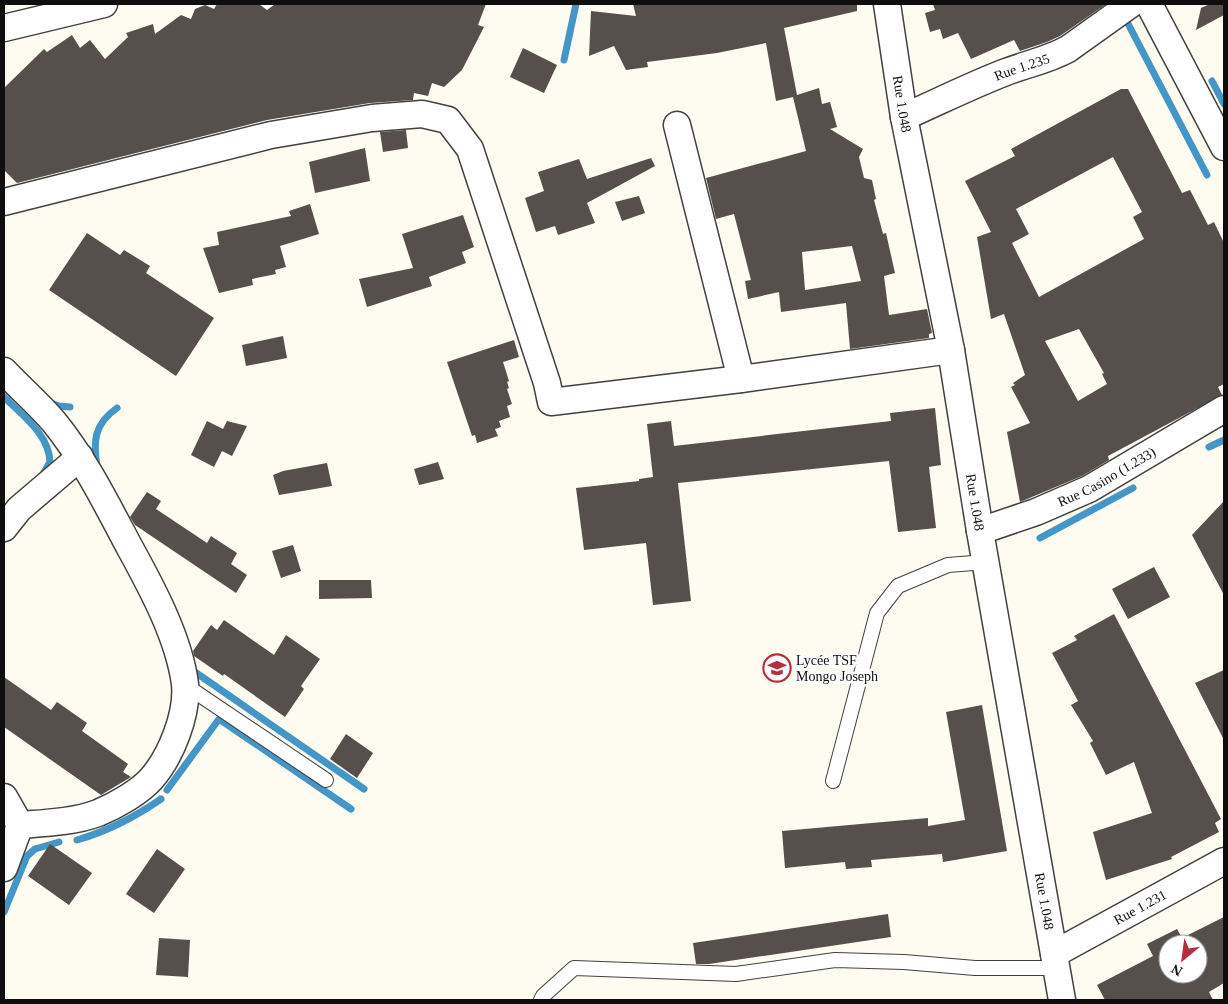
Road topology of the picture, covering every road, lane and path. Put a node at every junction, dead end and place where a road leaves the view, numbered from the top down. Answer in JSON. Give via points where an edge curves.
{"nodes":[{"id":1,"x":104,"y":4,"type":"edge"},
{"id":2,"x":887,"y":4,"type":"edge"},
{"id":3,"x":1131,"y":4,"type":"edge"},
{"id":4,"x":1149,"y":4,"type":"edge"},
{"id":5,"x":4,"y":28,"type":"edge"},
{"id":6,"x":904,"y":117,"type":"junction"},
{"id":7,"x":677,"y":125,"type":"dead end"},
{"id":8,"x":1224,"y":147,"type":"edge"},
{"id":9,"x":4,"y":202,"type":"edge"},
{"id":10,"x":951,"y":350,"type":"junction"},
{"id":11,"x":4,"y":371,"type":"edge"},
{"id":12,"x":741,"y":379,"type":"junction"},
{"id":13,"x":1224,"y":409,"type":"edge"},
{"id":14,"x":80,"y":457,"type":"junction"},
{"id":15,"x":4,"y":528,"type":"edge"},
{"id":16,"x":980,"y":531,"type":"junction"},
{"id":17,"x":986,"y":562,"type":"junction"},
{"id":18,"x":185,"y":685,"type":"junction"},
{"id":19,"x":326,"y":780,"type":"dead end"},
{"id":20,"x":833,"y":781,"type":"dead end"},
{"id":21,"x":4,"y":797,"type":"edge"},
{"id":22,"x":20,"y":825,"type":"junction"},
{"id":23,"x":1224,"y":861,"type":"edge"},
{"id":24,"x":4,"y":868,"type":"edge"},
{"id":25,"x":1055,"y":961,"type":"junction"},
{"id":26,"x":540,"y":1000,"type":"edge"},
{"id":27,"x":1062,"y":1000,"type":"edge"}],
"edges":[{"from":1,"to":5,"type":"street"},
{"from":2,"to":6,"type":"street","name":"Rue 1.048"},
{"from":3,"to":6,"type":"street","name":"Rue 1.235","via":[[1057,55],[1004,73]]},
{"from":4,"to":8,"type":"street"},
{"from":6,"to":10,"type":"street","name":"Rue 1.048"},
{"from":7,"to":12,"type":"street"},
{"from":9,"to":12,"type":"street","via":[[271,135],[372,118],[422,114],[448,120],[470,149],[547,383],[550,402]]},
{"from":10,"to":12,"type":"street"},
{"from":10,"to":16,"type":"street","name":"Rue 1.048"},
{"from":11,"to":14,"type":"street","via":[[54,421]]},
{"from":13,"to":16,"type":"street","name":"Rue Casino (1.233)","via":[[1089,489]]},
{"from":14,"to":15,"type":"street","via":[[19,509]]},
{"from":14,"to":18,"type":"street","via":[[153,588]]},
{"from":16,"to":17,"type":"street","name":"Rue 1.048"},
{"from":17,"to":20,"type":"lane","via":[[948,565],[898,586],[877,612]]},
{"from":17,"to":25,"type":"street","name":"Rue 1.048"},
{"from":18,"to":19,"type":"lane"},
{"from":18,"to":22,"type":"street","via":[[179,728],[166,759],[151,780],[119,804],[97,813]]},
{"from":21,"to":22,"type":"street"},
{"from":22,"to":24,"type":"street"},
{"from":23,"to":25,"type":"street","name":"Rue 1.231"},
{"from":25,"to":26,"type":"lane","via":[[975,968],[835,960],[736,974],[574,968]]},
{"from":25,"to":27,"type":"street","name":"Rue 1.048"}]}
